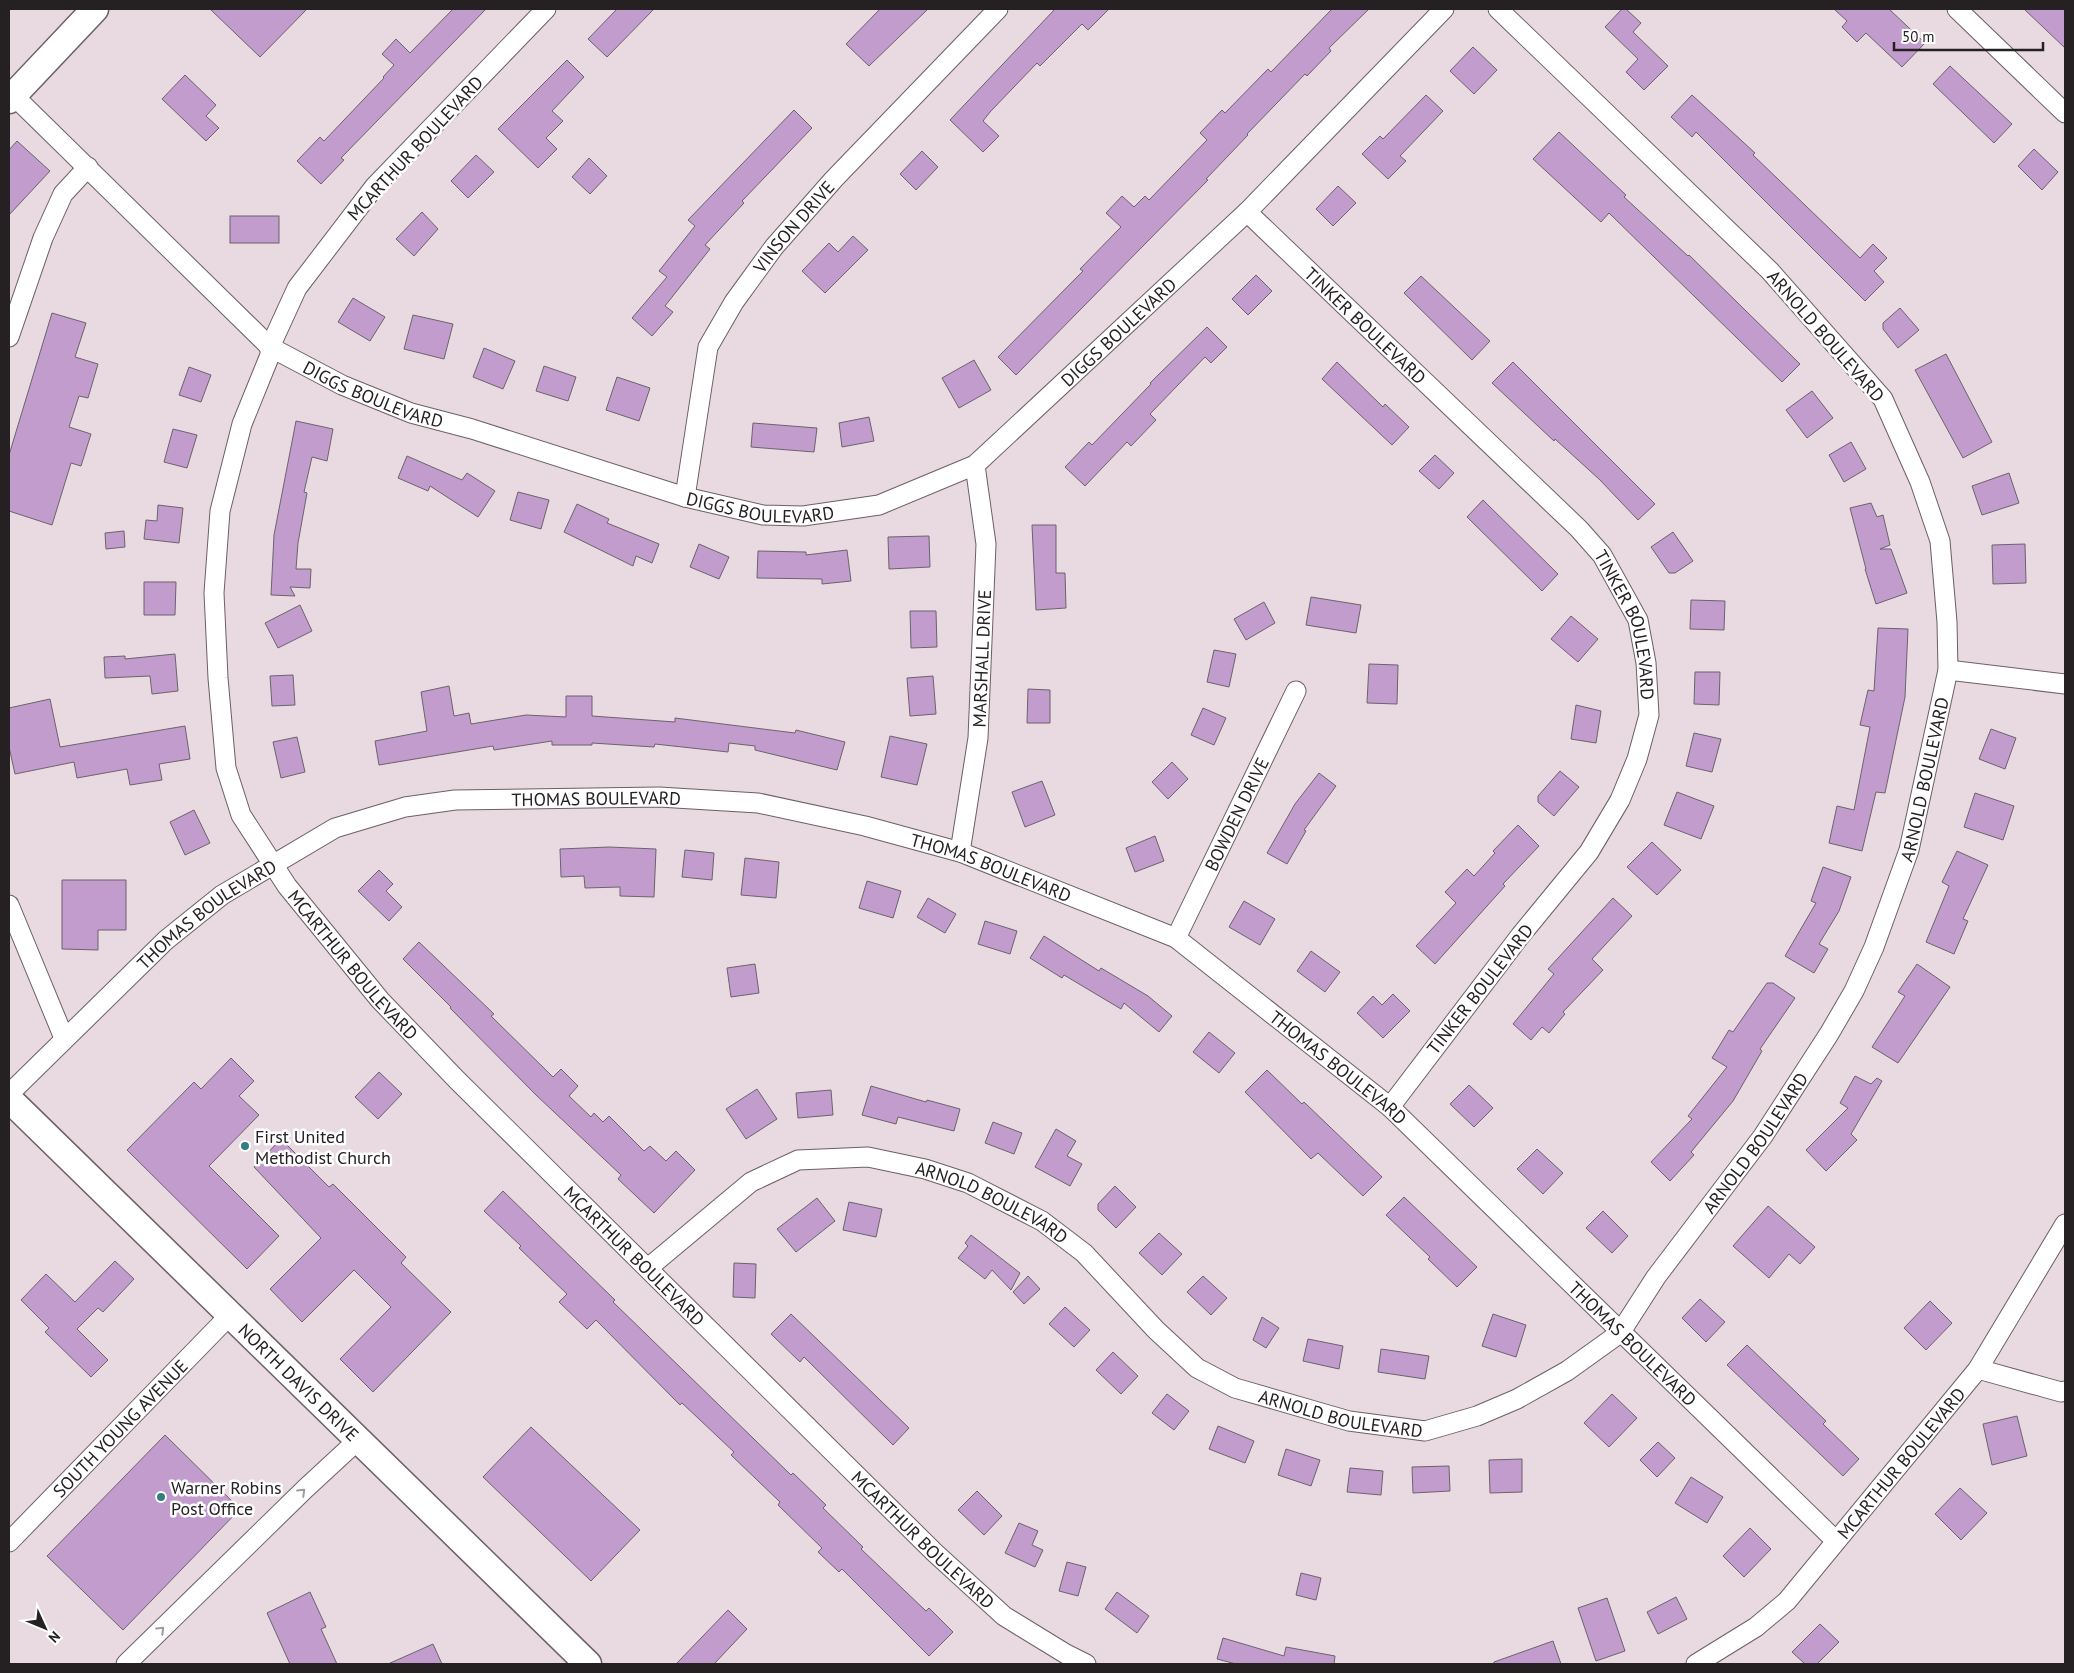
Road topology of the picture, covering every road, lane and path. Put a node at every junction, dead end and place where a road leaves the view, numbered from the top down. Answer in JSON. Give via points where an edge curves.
{"nodes":[{"id":1,"x":94,"y":9,"type":"edge"},
{"id":2,"x":546,"y":9,"type":"edge"},
{"id":3,"x":998,"y":9,"type":"edge"},
{"id":4,"x":1444,"y":9,"type":"edge"},
{"id":5,"x":1498,"y":9,"type":"edge"},
{"id":6,"x":1958,"y":9,"type":"edge"},
{"id":7,"x":11,"y":98,"type":"edge"},
{"id":8,"x":2065,"y":113,"type":"edge"},
{"id":9,"x":88,"y":167,"type":"junction"},
{"id":10,"x":1247,"y":212,"type":"junction"},
{"id":11,"x":9,"y":337,"type":"edge"},
{"id":12,"x":270,"y":347,"type":"junction"},
{"id":13,"x":975,"y":465,"type":"junction"},
{"id":14,"x":685,"y":497,"type":"junction"},
{"id":15,"x":1948,"y":670,"type":"junction"},
{"id":16,"x":2065,"y":684,"type":"edge"},
{"id":17,"x":1296,"y":690,"type":"dead end"},
{"id":18,"x":960,"y":852,"type":"junction"},
{"id":19,"x":272,"y":864,"type":"junction"},
{"id":20,"x":9,"y":904,"type":"edge"},
{"id":21,"x":1176,"y":938,"type":"junction"},
{"id":22,"x":64,"y":1038,"type":"junction"},
{"id":23,"x":9,"y":1094,"type":"edge"},
{"id":24,"x":9,"y":1099,"type":"edge"},
{"id":25,"x":1390,"y":1107,"type":"junction"},
{"id":26,"x":2064,"y":1228,"type":"edge"},
{"id":27,"x":648,"y":1268,"type":"junction"},
{"id":28,"x":230,"y":1315,"type":"junction"},
{"id":29,"x":1620,"y":1333,"type":"junction"},
{"id":30,"x":1978,"y":1369,"type":"junction"},
{"id":31,"x":2065,"y":1391,"type":"edge"},
{"id":32,"x":358,"y":1440,"type":"junction"},
{"id":33,"x":1836,"y":1541,"type":"junction"},
{"id":34,"x":9,"y":1542,"type":"edge"},
{"id":35,"x":126,"y":1664,"type":"edge"},
{"id":36,"x":588,"y":1664,"type":"edge"},
{"id":37,"x":1086,"y":1664,"type":"edge"},
{"id":38,"x":1696,"y":1664,"type":"edge"}],
"edges":[{"from":1,"to":7,"type":"main road"},
{"from":2,"to":12,"type":"street","name":"MCARTHUR BOULEVARD","via":[[375,186],[297,288]]},
{"from":3,"to":14,"type":"street","name":"VINSON DRIVE","via":[[834,178],[774,247],[734,302],[708,348]]},
{"from":4,"to":10,"type":"street","name":"DIGGS BOULEVARD"},
{"from":5,"to":15,"type":"street","name":"ARNOLD BOULEVARD","via":[[1770,271],[1883,398],[1920,482],[1940,541]]},
{"from":6,"to":8,"type":"street"},
{"from":7,"to":9,"type":"street","name":"DIGGS BOULEVARD"},
{"from":9,"to":11,"type":"street","via":[[63,194],[43,238]]},
{"from":9,"to":12,"type":"street","name":"DIGGS BOULEVARD"},
{"from":10,"to":13,"type":"street","name":"DIGGS BOULEVARD"},
{"from":10,"to":25,"type":"street","name":"TINKER BOULEVARD","via":[[1579,529],[1602,555],[1638,620],[1646,663],[1649,715],[1637,759],[1620,800],[1589,852],[1520,936]]},
{"from":12,"to":14,"type":"street","name":"DIGGS BOULEVARD","via":[[342,385],[411,413],[472,429]]},
{"from":12,"to":19,"type":"street","name":"MCARTHUR BOULEVARD","via":[[270,355],[242,424],[220,511],[214,593],[226,768],[241,815]]},
{"from":13,"to":14,"type":"street","name":"DIGGS BOULEVARD","via":[[880,505],[803,516],[763,515]]},
{"from":13,"to":18,"type":"street","name":"MARSHALL DRIVE","via":[[986,544],[978,738]]},
{"from":15,"to":16,"type":"street"},
{"from":15,"to":29,"type":"street","name":"ARNOLD BOULEVARD","via":[[1909,850],[1874,948],[1854,991],[1763,1136],[1656,1278]]},
{"from":17,"to":21,"type":"street","name":"BOWDEN DRIVE"},
{"from":18,"to":19,"type":"street","name":"THOMAS BOULEVARD","via":[[865,826],[758,803],[659,796],[455,800],[405,808],[335,828]]},
{"from":18,"to":21,"type":"street","name":"THOMAS BOULEVARD"},
{"from":19,"to":22,"type":"street","name":"THOMAS BOULEVARD","via":[[222,895],[166,940]]},
{"from":19,"to":27,"type":"street","name":"MCARTHUR BOULEVARD","via":[[380,1000]]},
{"from":20,"to":22,"type":"street"},
{"from":21,"to":25,"type":"street","name":"THOMAS BOULEVARD"},
{"from":22,"to":23,"type":"street","name":"THOMAS BOULEVARD"},
{"from":24,"to":28,"type":"main road","name":"NORTH DAVIS DRIVE"},
{"from":25,"to":29,"type":"street","name":"THOMAS BOULEVARD"},
{"from":26,"to":30,"type":"street","name":"MCARTHUR BOULEVARD"},
{"from":27,"to":29,"type":"street","name":"ARNOLD BOULEVARD","via":[[751,1182],[798,1160],[868,1157],[968,1182],[1010,1203],[1042,1221],[1084,1253],[1156,1330],[1197,1368],[1235,1388],[1349,1421],[1425,1431],[1477,1416],[1517,1400]]},
{"from":27,"to":37,"type":"street","name":"MCARTHUR BOULEVARD","via":[[934,1552],[1004,1616]]},
{"from":28,"to":32,"type":"main road","name":"NORTH DAVIS DRIVE"},
{"from":28,"to":34,"type":"street","name":"SOUTH YOUNG AVENUE"},
{"from":29,"to":33,"type":"street","name":"THOMAS BOULEVARD"},
{"from":30,"to":31,"type":"street"},
{"from":30,"to":33,"type":"street","name":"MCARTHUR BOULEVARD"},
{"from":35,"to":32,"type":"street","one_way":true},
{"from":32,"to":36,"type":"main road","name":"NORTH DAVIS DRIVE"},
{"from":33,"to":38,"type":"street","name":"MCARTHUR BOULEVARD","via":[[1787,1600],[1756,1627]]}]}
